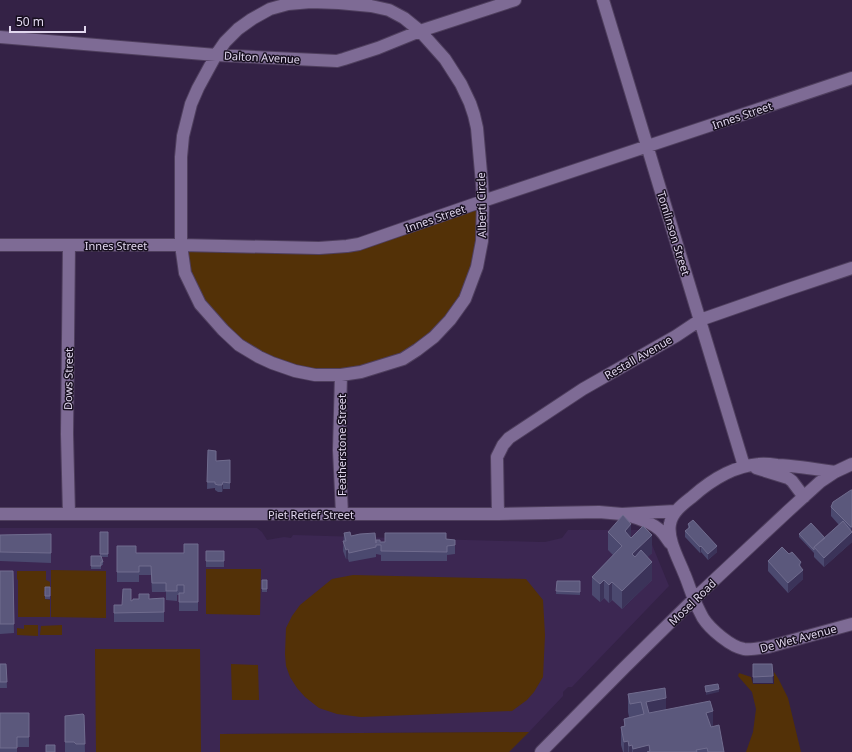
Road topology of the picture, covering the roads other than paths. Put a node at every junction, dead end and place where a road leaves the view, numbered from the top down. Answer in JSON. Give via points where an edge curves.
{"nodes":[{"id":1,"x":515,"y":0,"type":"edge"},
{"id":2,"x":603,"y":0,"type":"edge"},
{"id":3,"x":420,"y":31,"type":"junction"},
{"id":4,"x":0,"y":36,"type":"edge"},
{"id":5,"x":216,"y":55,"type":"junction"},
{"id":6,"x":852,"y":78,"type":"edge"},
{"id":7,"x":648,"y":147,"type":"junction"},
{"id":8,"x":483,"y":201,"type":"junction"},
{"id":9,"x":69,"y":244,"type":"junction"},
{"id":10,"x":0,"y":245,"type":"edge"},
{"id":11,"x":181,"y":245,"type":"junction"},
{"id":12,"x":852,"y":268,"type":"edge"},
{"id":13,"x":700,"y":320,"type":"junction"},
{"id":14,"x":341,"y":375,"type":"junction"},
{"id":15,"x":852,"y":464,"type":"edge"},
{"id":16,"x":748,"y":465,"type":"junction"},
{"id":17,"x":835,"y":472,"type":"junction"},
{"id":18,"x":804,"y":498,"type":"junction"},
{"id":19,"x":675,"y":511,"type":"junction"},
{"id":20,"x":0,"y":514,"type":"edge"},
{"id":21,"x":69,"y":514,"type":"junction"},
{"id":22,"x":342,"y":514,"type":"junction"},
{"id":23,"x":498,"y":514,"type":"junction"},
{"id":24,"x":622,"y":514,"type":"junction"},
{"id":25,"x":673,"y":547,"type":"junction"},
{"id":26,"x":694,"y":599,"type":"junction"},
{"id":27,"x":852,"y":624,"type":"edge"},
{"id":28,"x":541,"y":752,"type":"edge"}],
"edges":[{"from":1,"to":3,"type":"street","name":"Dalton Avenue"},
{"from":2,"to":7,"type":"street","name":"Tomlinson Street"},
{"from":3,"to":5,"type":"street","name":"Dalton Avenue","via":[[337,61]]},
{"from":3,"to":5,"type":"street","name":"Alberti Circle","via":[[389,10],[371,6],[311,2],[288,4],[270,9],[252,19],[225,42]]},
{"from":3,"to":8,"type":"street","name":"Alberti Circle","via":[[445,59],[470,103],[477,128]]},
{"from":4,"to":5,"type":"street","name":"Dalton Avenue"},
{"from":5,"to":11,"type":"street","name":"Alberti Circle","via":[[191,104],[183,136]]},
{"from":6,"to":7,"type":"street","name":"Innes Street"},
{"from":7,"to":8,"type":"street","name":"Innes Street"},
{"from":7,"to":13,"type":"street","name":"Tomlinson Street"},
{"from":8,"to":11,"type":"street","name":"Innes Street","via":[[347,246],[319,248]]},
{"from":8,"to":14,"type":"street","name":"Alberti Circle","via":[[482,241],[477,266],[465,298],[450,320],[434,337],[403,359],[361,372]]},
{"from":9,"to":10,"type":"street","name":"Innes Street"},
{"from":9,"to":11,"type":"street","name":"Innes Street"},
{"from":9,"to":21,"type":"street","name":"Dows Street"},
{"from":11,"to":14,"type":"street","name":"Alberti Circle","via":[[186,273],[200,304],[239,345],[259,358],[295,371],[314,375]]},
{"from":12,"to":13,"type":"street","name":"Restall Avenue"},
{"from":13,"to":16,"type":"street","name":"Tomlinson Street"},
{"from":13,"to":23,"type":"street","name":"Restall Avenue","via":[[583,389],[509,438],[497,457]]},
{"from":14,"to":22,"type":"street","name":"Featherstone Street","via":[[339,450]]},
{"from":15,"to":17,"type":"street","name":"Mosel Road"},
{"from":16,"to":17,"type":"street","via":[[760,463]]},
{"from":16,"to":18,"type":"street","via":[[788,478]]},
{"from":16,"to":19,"type":"street","via":[[722,475]]},
{"from":17,"to":18,"type":"street","name":"Mosel Road"},
{"from":18,"to":26,"type":"street","name":"Mosel Road"},
{"from":19,"to":24,"type":"street","name":"Piet Retief Street"},
{"from":19,"to":25,"type":"street","name":"Piet Retief Street","via":[[669,529]]},
{"from":20,"to":21,"type":"street","name":"Piet Retief Street"},
{"from":21,"to":22,"type":"street","name":"Piet Retief Street"},
{"from":22,"to":23,"type":"street","name":"Piet Retief Street"},
{"from":23,"to":24,"type":"street","name":"Piet Retief Street"},
{"from":24,"to":25,"type":"street","name":"Piet Retief Street","via":[[654,526]]},
{"from":25,"to":26,"type":"street","name":"Piet Retief Street"},
{"from":26,"to":27,"type":"street","name":"De Wet Avenue","via":[[704,619],[718,634],[730,644],[742,648],[768,647]]},
{"from":26,"to":28,"type":"street","name":"Mosel Road"}]}
